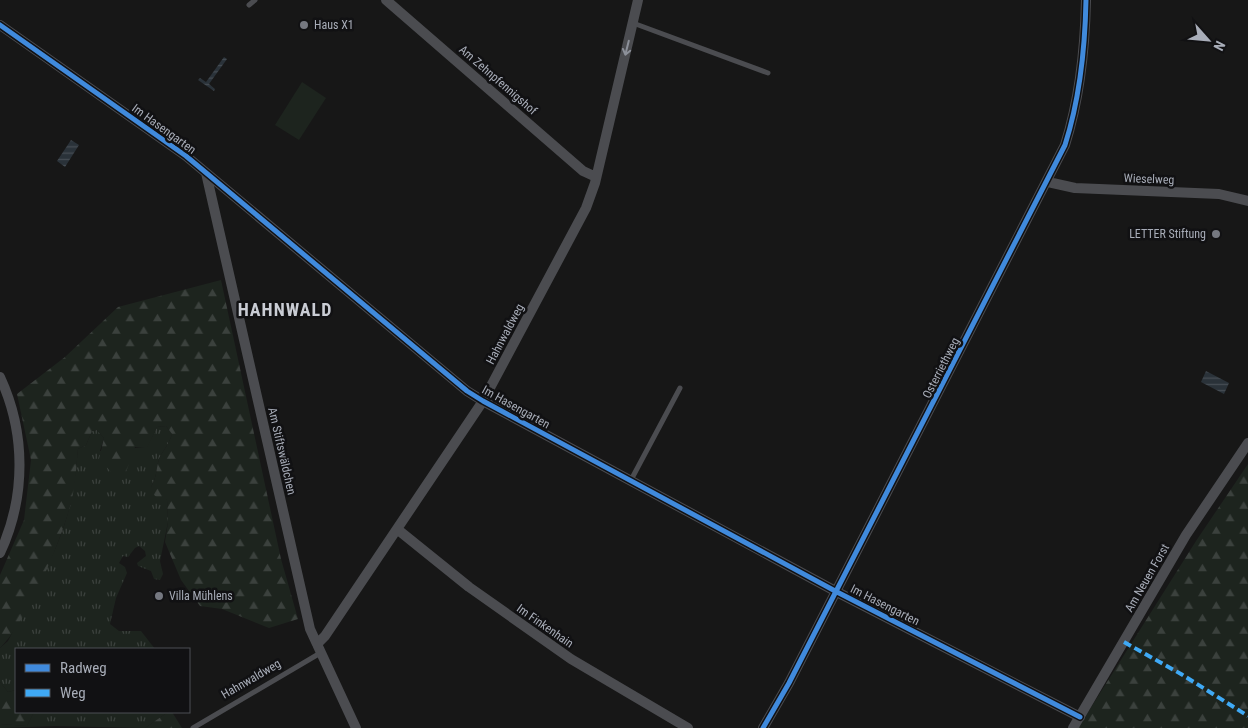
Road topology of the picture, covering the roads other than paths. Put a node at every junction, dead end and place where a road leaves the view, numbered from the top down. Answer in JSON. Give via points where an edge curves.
{"nodes":[{"id":1,"x":255,"y":0,"type":"edge"},
{"id":2,"x":386,"y":0,"type":"edge"},
{"id":3,"x":638,"y":0,"type":"edge"},
{"id":4,"x":1086,"y":0,"type":"edge"},
{"id":5,"x":250,"y":5,"type":"dead end"},
{"id":6,"x":633,"y":23,"type":"junction"},
{"id":7,"x":0,"y":25,"type":"edge"},
{"id":8,"x":768,"y":73,"type":"dead end"},
{"id":9,"x":206,"y":173,"type":"junction"},
{"id":10,"x":596,"y":177,"type":"junction"},
{"id":11,"x":1048,"y":182,"type":"junction"},
{"id":12,"x":1248,"y":201,"type":"edge"},
{"id":13,"x":0,"y":377,"type":"edge"},
{"id":14,"x":680,"y":388,"type":"dead end"},
{"id":15,"x":483,"y":401,"type":"junction"},
{"id":16,"x":1248,"y":443,"type":"edge"},
{"id":17,"x":631,"y":481,"type":"junction"},
{"id":18,"x":397,"y":529,"type":"junction"},
{"id":19,"x":0,"y":553,"type":"edge"},
{"id":20,"x":836,"y":592,"type":"junction"},
{"id":21,"x":319,"y":648,"type":"junction"},
{"id":22,"x":1080,"y":717,"type":"junction"},
{"id":23,"x":193,"y":728,"type":"edge"},
{"id":24,"x":356,"y":728,"type":"edge"},
{"id":25,"x":688,"y":728,"type":"edge"},
{"id":26,"x":763,"y":728,"type":"edge"},
{"id":27,"x":1073,"y":728,"type":"edge"}],
"edges":[{"from":1,"to":5,"type":"lane"},
{"from":2,"to":10,"type":"street","name":"Am Zehnpfennigshof","via":[[583,171]]},
{"from":3,"to":6,"type":"street","name":"Hahnwaldweg"},
{"from":4,"to":11,"type":"street","name":"Osterriethweg","via":[[1082,70],[1075,112],[1065,145]]},
{"from":6,"to":8,"type":"lane"},
{"from":6,"to":10,"type":"street","name":"Hahnwaldweg","one_way":true},
{"from":7,"to":9,"type":"street","name":"Im Hasengarten"},
{"from":9,"to":15,"type":"street","name":"Im Hasengarten"},
{"from":9,"to":21,"type":"street","name":"Am Stiftswäldchen","via":[[310,629]]},
{"from":10,"to":15,"type":"street","name":"Hahnwaldweg","via":[[586,208]]},
{"from":11,"to":12,"type":"street","name":"Wieselweg","via":[[1075,188],[1219,194]]},
{"from":11,"to":20,"type":"street","name":"Osterriethweg"},
{"from":13,"to":19,"type":"street","via":[[16,423],[20,477],[16,509]]},
{"from":14,"to":17,"type":"lane"},
{"from":15,"to":17,"type":"street","name":"Im Hasengarten"},
{"from":15,"to":18,"type":"street","name":"Hahnwaldweg"},
{"from":16,"to":22,"type":"street","name":"Am Neuen Forst","via":[[1186,535]]},
{"from":17,"to":20,"type":"street","name":"Im Hasengarten"},
{"from":18,"to":21,"type":"street","name":"Hahnwaldweg"},
{"from":18,"to":25,"type":"street","name":"Im Finkenhain","via":[[469,587],[571,659]]},
{"from":20,"to":22,"type":"street","name":"Im Hasengarten"},
{"from":20,"to":26,"type":"street","name":"Osterriethweg"},
{"from":21,"to":23,"type":"lane","name":"Hahnwaldweg"},
{"from":21,"to":24,"type":"street","name":"Am Stiftswäldchen"},
{"from":22,"to":27,"type":"street","name":"Am Neuen Forst"}]}
